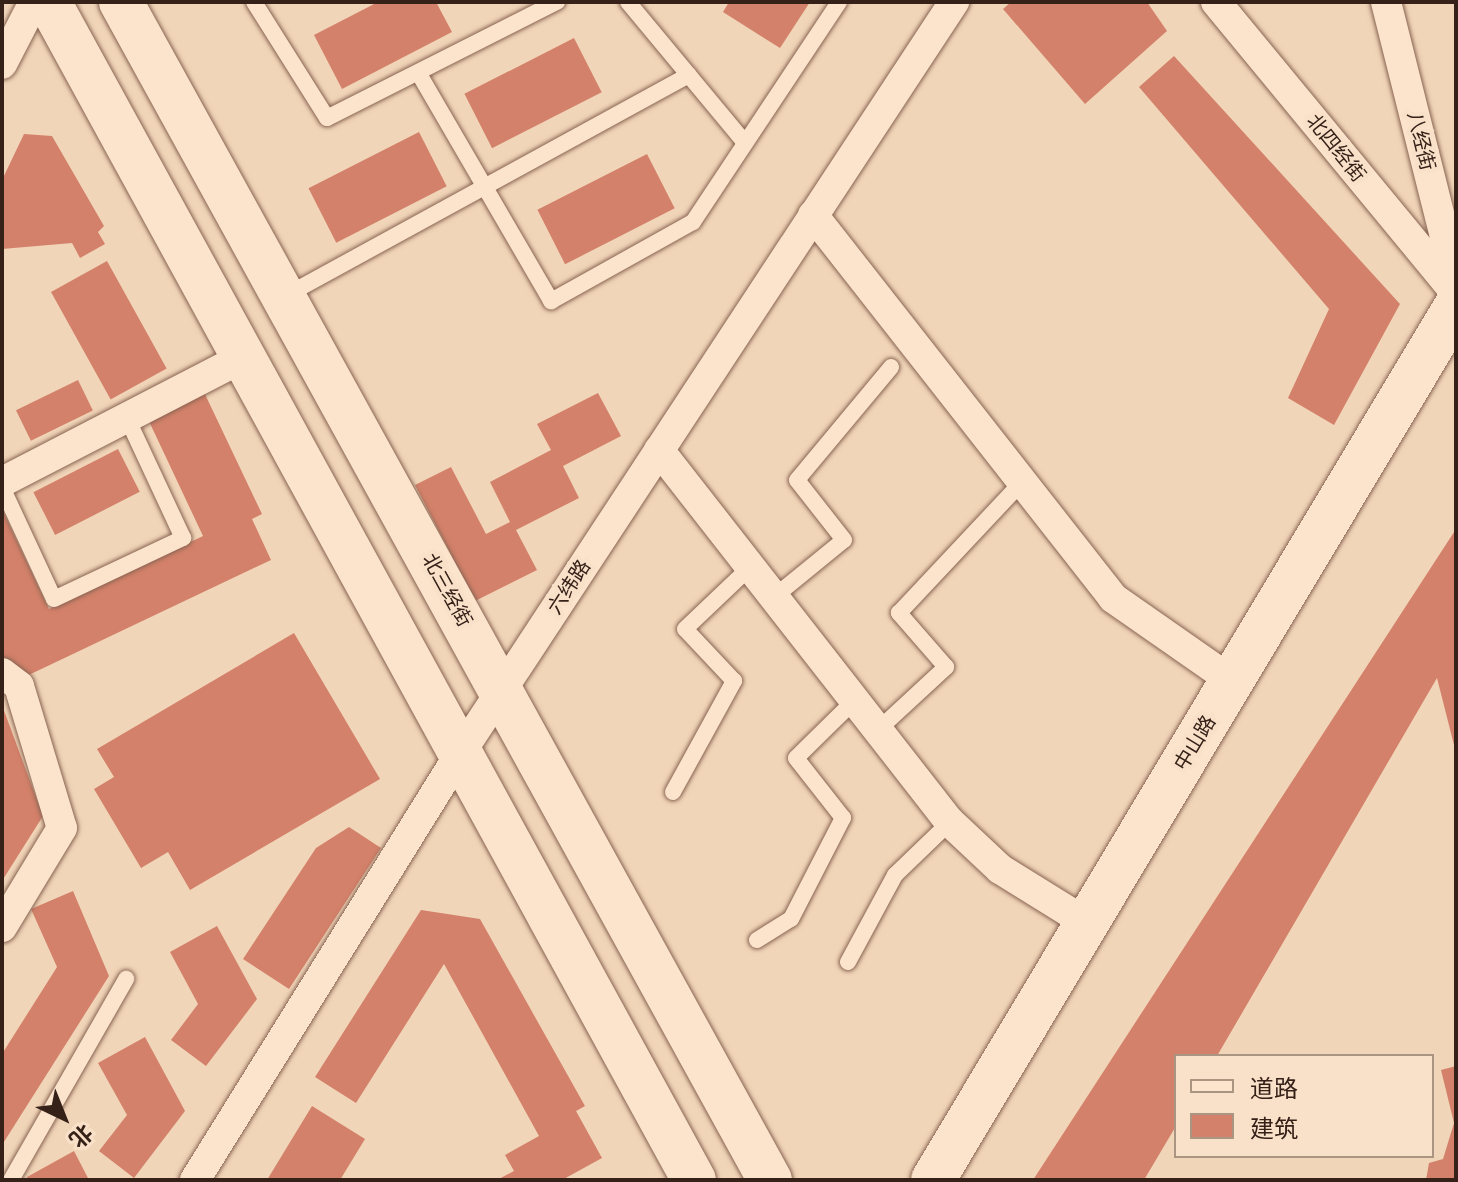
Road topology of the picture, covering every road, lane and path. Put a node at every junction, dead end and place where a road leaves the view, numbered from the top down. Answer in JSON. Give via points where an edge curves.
{"nodes":[{"id":1,"x":34,"y":2,"type":"edge"},
{"id":2,"x":49,"y":2,"type":"edge"},
{"id":3,"x":121,"y":2,"type":"edge"},
{"id":4,"x":254,"y":2,"type":"edge"},
{"id":5,"x":557,"y":2,"type":"edge"},
{"id":6,"x":628,"y":2,"type":"edge"},
{"id":7,"x":839,"y":2,"type":"edge"},
{"id":8,"x":954,"y":2,"type":"edge"},
{"id":9,"x":1216,"y":2,"type":"edge"},
{"id":10,"x":1386,"y":2,"type":"edge"},
{"id":11,"x":2,"y":64,"type":"edge"},
{"id":12,"x":419,"y":74,"type":"junction"},
{"id":13,"x":689,"y":75,"type":"junction"},
{"id":14,"x":745,"y":143,"type":"junction"},
{"id":15,"x":485,"y":186,"type":"junction"},
{"id":16,"x":813,"y":215,"type":"junction"},
{"id":17,"x":1456,"y":281,"type":"edge"},
{"id":18,"x":1456,"y":293,"type":"edge"},
{"id":19,"x":284,"y":297,"type":"junction"},
{"id":20,"x":1456,"y":306,"type":"edge"},
{"id":21,"x":242,"y":358,"type":"junction"},
{"id":22,"x":891,"y":367,"type":"dead end"},
{"id":23,"x":127,"y":418,"type":"junction"},
{"id":24,"x":659,"y":450,"type":"junction"},
{"id":25,"x":1022,"y":482,"type":"junction"},
{"id":26,"x":2,"y":485,"type":"edge"},
{"id":27,"x":750,"y":567,"type":"junction"},
{"id":28,"x":774,"y":597,"type":"junction"},
{"id":29,"x":2,"y":673,"type":"edge"},
{"id":30,"x":1232,"y":681,"type":"junction"},
{"id":31,"x":502,"y":689,"type":"junction"},
{"id":32,"x":855,"y":700,"type":"junction"},
{"id":33,"x":878,"y":730,"type":"junction"},
{"id":34,"x":461,"y":752,"type":"junction"},
{"id":35,"x":673,"y":792,"type":"dead end"},
{"id":36,"x":950,"y":822,"type":"junction"},
{"id":37,"x":1087,"y":923,"type":"junction"},
{"id":38,"x":2,"y":927,"type":"edge"},
{"id":39,"x":757,"y":940,"type":"dead end"},
{"id":40,"x":848,"y":962,"type":"dead end"},
{"id":41,"x":126,"y":979,"type":"dead end"},
{"id":42,"x":11,"y":1180,"type":"edge"},
{"id":43,"x":195,"y":1180,"type":"edge"},
{"id":44,"x":694,"y":1180,"type":"edge"},
{"id":45,"x":770,"y":1180,"type":"edge"},
{"id":46,"x":933,"y":1180,"type":"edge"}],
"edges":[{"from":1,"to":11,"type":"street"},
{"from":2,"to":21,"type":"main road"},
{"from":3,"to":19,"type":"main road","name":"北三经街"},
{"from":4,"to":12,"type":"lane","via":[[327,118]]},
{"from":5,"to":12,"type":"lane"},
{"from":6,"to":13,"type":"lane"},
{"from":7,"to":14,"type":"lane"},
{"from":8,"to":16,"type":"street","name":"六纬路"},
{"from":9,"to":18,"type":"street","name":"北四经街"},
{"from":10,"to":17,"type":"street","name":"八经街"},
{"from":12,"to":15,"type":"lane"},
{"from":13,"to":14,"type":"lane"},
{"from":13,"to":15,"type":"lane"},
{"from":14,"to":15,"type":"lane","via":[[693,222],[551,301]]},
{"from":15,"to":19,"type":"lane"},
{"from":16,"to":24,"type":"street","name":"六纬路"},
{"from":16,"to":25,"type":"street"},
{"from":19,"to":31,"type":"main road","name":"北三经街"},
{"from":20,"to":30,"type":"main road","name":"中山路"},
{"from":21,"to":23,"type":"street"},
{"from":21,"to":34,"type":"main road"},
{"from":22,"to":28,"type":"lane","via":[[797,480],[844,540]]},
{"from":23,"to":26,"type":"street"},
{"from":23,"to":26,"type":"lane","via":[[183,538],[54,599]]},
{"from":24,"to":27,"type":"street"},
{"from":24,"to":31,"type":"street","name":"六纬路"},
{"from":25,"to":30,"type":"street","via":[[1113,598]]},
{"from":25,"to":33,"type":"lane","via":[[899,613],[946,667]]},
{"from":27,"to":28,"type":"street"},
{"from":27,"to":35,"type":"lane","via":[[685,629],[734,681]]},
{"from":28,"to":32,"type":"street"},
{"from":29,"to":38,"type":"street","via":[[19,686],[62,828]]},
{"from":30,"to":37,"type":"main road","name":"中山路"},
{"from":31,"to":34,"type":"street","name":"六纬路"},
{"from":31,"to":45,"type":"main road","name":"北三经街"},
{"from":32,"to":33,"type":"street"},
{"from":32,"to":39,"type":"lane","via":[[796,758],[843,818],[791,919]]},
{"from":33,"to":36,"type":"street"},
{"from":34,"to":43,"type":"street","name":"六纬路"},
{"from":34,"to":44,"type":"main road"},
{"from":36,"to":37,"type":"street","via":[[1000,869]]},
{"from":36,"to":40,"type":"lane","via":[[895,875]]},
{"from":37,"to":46,"type":"main road","name":"中山路"},
{"from":41,"to":42,"type":"lane"}]}
